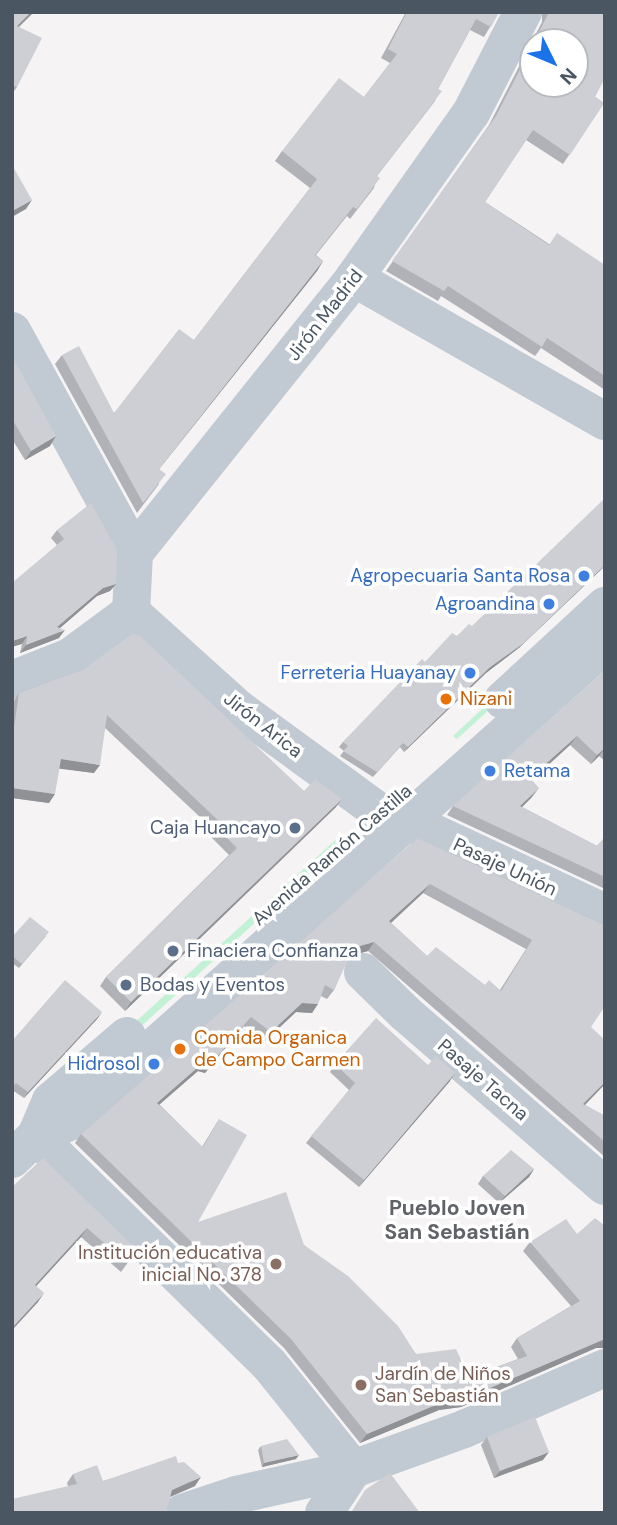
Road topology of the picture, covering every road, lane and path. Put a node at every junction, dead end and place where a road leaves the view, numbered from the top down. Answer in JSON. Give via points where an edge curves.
{"nodes":[{"id":1,"x":523,"y":12,"type":"edge"},
{"id":2,"x":354,"y":278,"type":"junction"},
{"id":3,"x":12,"y":331,"type":"edge"},
{"id":4,"x":605,"y":421,"type":"edge"},
{"id":5,"x":134,"y":553,"type":"junction"},
{"id":6,"x":605,"y":606,"type":"edge"},
{"id":7,"x":131,"y":612,"type":"junction"},
{"id":8,"x":605,"y":645,"type":"edge"},
{"id":9,"x":12,"y":680,"type":"edge"},
{"id":10,"x":394,"y":817,"type":"junction"},
{"id":11,"x":605,"y":913,"type":"edge"},
{"id":12,"x":363,"y":972,"type":"dead end"},
{"id":13,"x":24,"y":1147,"type":"edge"},
{"id":14,"x":605,"y":1186,"type":"edge"},
{"id":15,"x":605,"y":1368,"type":"edge"},
{"id":16,"x":353,"y":1469,"type":"junction"},
{"id":17,"x":182,"y":1513,"type":"edge"},
{"id":18,"x":324,"y":1513,"type":"edge"}],
"edges":[{"from":1,"to":2,"type":"street","name":"Jirón Madrid","via":[[471,113]]},
{"from":2,"to":4,"type":"street"},
{"from":2,"to":5,"type":"street","name":"Jirón Madrid"},
{"from":3,"to":5,"type":"street"},
{"from":5,"to":7,"type":"street"},
{"from":6,"to":10,"type":"street","name":"Avenida Ramón Castilla"},
{"from":7,"to":9,"type":"street","via":[[70,657]]},
{"from":7,"to":10,"type":"street","name":"Jirón Arica","via":[[236,707]]},
{"from":8,"to":10,"type":"street","name":"Avenida Ramón Castilla"},
{"from":10,"to":11,"type":"street","name":"Pasaje Unión"},
{"from":10,"to":13,"type":"street","name":"Avenida Ramón Castilla","via":[[51,1101]]},
{"from":12,"to":14,"type":"street","name":"Pasaje Tacna"},
{"from":13,"to":16,"type":"street","via":[[269,1364]]},
{"from":15,"to":16,"type":"street","via":[[464,1429]]},
{"from":16,"to":17,"type":"street","via":[[236,1495]]},
{"from":16,"to":18,"type":"street"}]}
